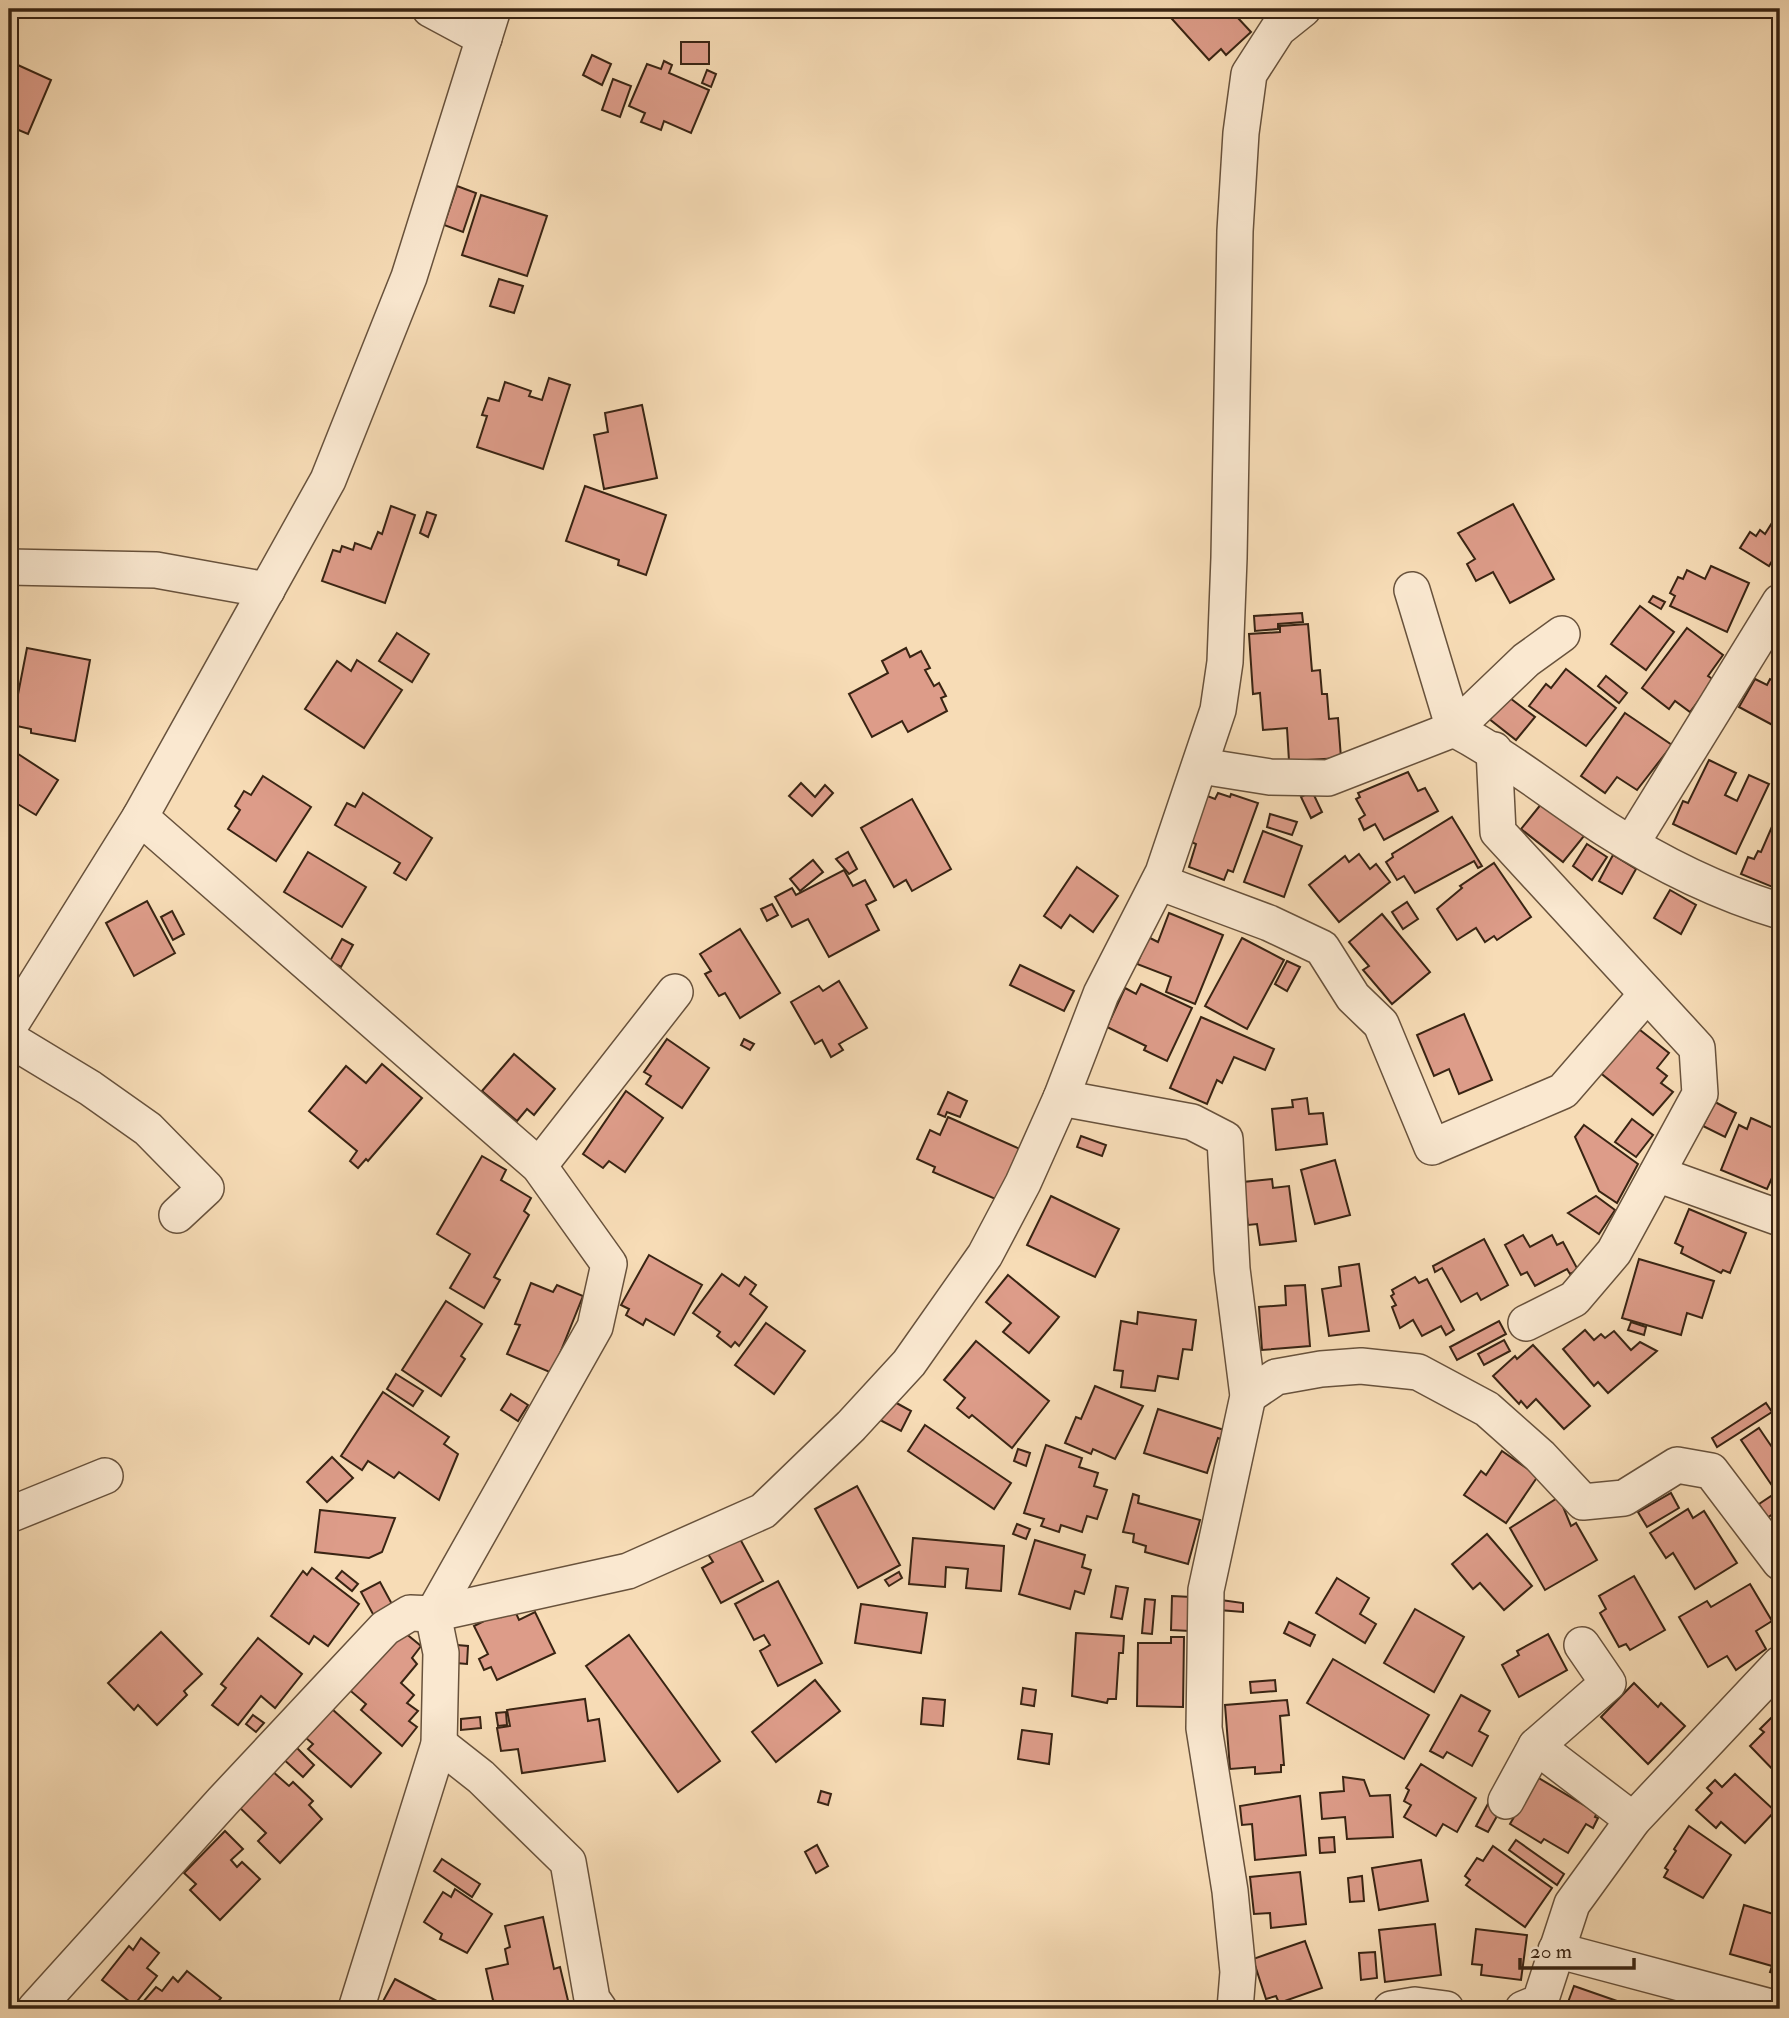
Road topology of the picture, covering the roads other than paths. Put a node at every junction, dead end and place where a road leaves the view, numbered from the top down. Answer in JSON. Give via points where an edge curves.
{"nodes":[{"id":1,"x":430,"y":9,"type":"edge"},
{"id":2,"x":1303,"y":9,"type":"edge"},
{"id":3,"x":489,"y":23,"type":"edge"},
{"id":4,"x":9,"y":567,"type":"edge"},
{"id":5,"x":267,"y":590,"type":"junction"},
{"id":6,"x":1412,"y":590,"type":"dead end"},
{"id":7,"x":1780,"y":602,"type":"edge"},
{"id":8,"x":1562,"y":634,"type":"dead end"},
{"id":9,"x":1454,"y":729,"type":"junction"},
{"id":10,"x":1494,"y":750,"type":"junction"},
{"id":11,"x":1200,"y":766,"type":"junction"},
{"id":12,"x":140,"y":817,"type":"junction"},
{"id":13,"x":1632,"y":844,"type":"junction"},
{"id":14,"x":1159,"y":882,"type":"junction"},
{"id":15,"x":1780,"y":911,"type":"edge"},
{"id":16,"x":675,"y":992,"type":"dead end"},
{"id":17,"x":1647,"y":994,"type":"junction"},
{"id":18,"x":9,"y":1027,"type":"edge"},
{"id":19,"x":9,"y":1039,"type":"edge"},
{"id":20,"x":1061,"y":1098,"type":"junction"},
{"id":21,"x":539,"y":1166,"type":"junction"},
{"id":22,"x":1657,"y":1174,"type":"junction"},
{"id":23,"x":177,"y":1215,"type":"dead end"},
{"id":24,"x":1780,"y":1218,"type":"edge"},
{"id":25,"x":1526,"y":1323,"type":"dead end"},
{"id":26,"x":1248,"y":1396,"type":"junction"},
{"id":27,"x":105,"y":1476,"type":"dead end"},
{"id":28,"x":9,"y":1514,"type":"edge"},
{"id":29,"x":1780,"y":1562,"type":"edge"},
{"id":30,"x":433,"y":1614,"type":"junction"},
{"id":31,"x":1582,"y":1645,"type":"dead end"},
{"id":32,"x":1780,"y":1664,"type":"edge"},
{"id":33,"x":439,"y":1744,"type":"junction"},
{"id":34,"x":1536,"y":1746,"type":"junction"},
{"id":35,"x":1506,"y":1801,"type":"dead end"},
{"id":36,"x":1633,"y":1820,"type":"junction"},
{"id":37,"x":1556,"y":1950,"type":"junction"},
{"id":38,"x":35,"y":2009,"type":"edge"},
{"id":39,"x":356,"y":2009,"type":"edge"},
{"id":40,"x":599,"y":2009,"type":"edge"},
{"id":41,"x":1235,"y":2009,"type":"edge"},
{"id":42,"x":1391,"y":2009,"type":"edge"},
{"id":43,"x":1446,"y":2009,"type":"edge"},
{"id":44,"x":1522,"y":2009,"type":"edge"},
{"id":45,"x":1779,"y":2009,"type":"edge"}],
"edges":[{"from":1,"to":3,"type":"street"},
{"from":2,"to":11,"type":"street","via":[[1278,29],[1249,75],[1235,230],[1224,662],[1218,710]]},
{"from":3,"to":5,"type":"street","via":[[409,277],[328,480]]},
{"from":4,"to":5,"type":"street","via":[[156,570]]},
{"from":5,"to":12,"type":"street"},
{"from":6,"to":9,"type":"street"},
{"from":7,"to":13,"type":"street"},
{"from":8,"to":9,"type":"street","via":[[1510,674]]},
{"from":9,"to":10,"type":"street"},
{"from":9,"to":11,"type":"street","via":[[1328,778],[1270,777]]},
{"from":10,"to":13,"type":"street"},
{"from":10,"to":17,"type":"street","via":[[1498,832]]},
{"from":11,"to":14,"type":"street"},
{"from":12,"to":18,"type":"street"},
{"from":12,"to":21,"type":"street"},
{"from":13,"to":15,"type":"street","via":[[1716,888]]},
{"from":14,"to":17,"type":"street","via":[[1322,948],[1353,997],[1381,1024],[1432,1147],[1563,1091]]},
{"from":14,"to":20,"type":"street","via":[[1101,994]]},
{"from":16,"to":21,"type":"street"},
{"from":17,"to":22,"type":"street","via":[[1697,1048],[1700,1094]]},
{"from":19,"to":23,"type":"street","via":[[148,1129],[206,1188]]},
{"from":20,"to":26,"type":"street","via":[[1192,1122],[1225,1139],[1232,1269]]},
{"from":20,"to":30,"type":"street","via":[[985,1255],[909,1363],[763,1511],[628,1571]]},
{"from":21,"to":30,"type":"street","via":[[609,1265],[595,1327]]},
{"from":22,"to":24,"type":"street"},
{"from":22,"to":25,"type":"street","via":[[1614,1252],[1574,1299]]},
{"from":26,"to":29,"type":"street","via":[[1276,1377],[1321,1369],[1361,1366],[1418,1372],[1488,1409],[1583,1502],[1624,1498],[1677,1465],[1711,1471]]},
{"from":26,"to":41,"type":"street","via":[[1206,1590],[1204,1728],[1230,1891],[1237,1972]]},
{"from":27,"to":28,"type":"street"},
{"from":30,"to":33,"type":"street","via":[[441,1653]]},
{"from":30,"to":38,"type":"street","via":[[410,1613],[385,1628]]},
{"from":31,"to":34,"type":"street","via":[[1608,1683]]},
{"from":32,"to":36,"type":"street"},
{"from":33,"to":39,"type":"street"},
{"from":33,"to":40,"type":"street","via":[[481,1777],[568,1862],[592,1999]]},
{"from":34,"to":35,"type":"street"},
{"from":34,"to":36,"type":"street"},
{"from":36,"to":37,"type":"street","via":[[1572,1904]]},
{"from":37,"to":44,"type":"street","via":[[1540,2002]]},
{"from":37,"to":45,"type":"street"},
{"from":42,"to":43,"type":"street","via":[[1415,2005]]}]}
